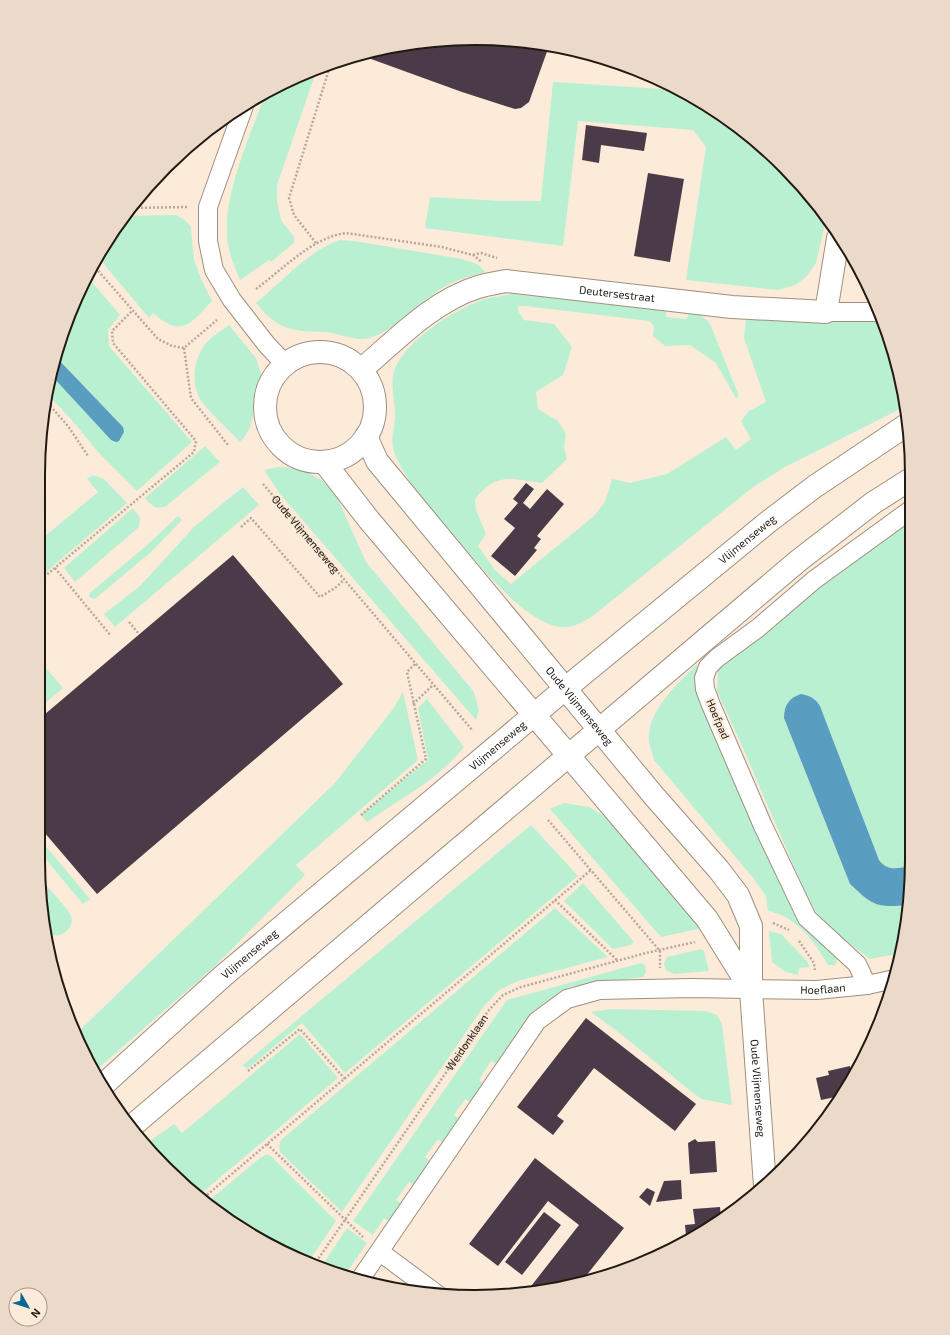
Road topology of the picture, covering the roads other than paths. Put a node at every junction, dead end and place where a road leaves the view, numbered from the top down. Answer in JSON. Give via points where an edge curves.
{"nodes":[{"id":1,"x":241,"y":114,"type":"edge"},
{"id":2,"x":837,"y":243,"type":"edge"},
{"id":3,"x":826,"y":312,"type":"junction"},
{"id":4,"x":873,"y":312,"type":"edge"},
{"id":5,"x":285,"y":364,"type":"junction"},
{"id":6,"x":361,"y":370,"type":"junction"},
{"id":7,"x":902,"y":428,"type":"edge"},
{"id":8,"x":366,"y":436,"type":"junction"},
{"id":9,"x":324,"y":462,"type":"junction"},
{"id":10,"x":905,"y":483,"type":"edge"},
{"id":11,"x":905,"y":514,"type":"edge"},
{"id":12,"x":566,"y":688,"type":"junction"},
{"id":13,"x":535,"y":714,"type":"junction"},
{"id":14,"x":600,"y":730,"type":"junction"},
{"id":15,"x":569,"y":757,"type":"junction"},
{"id":16,"x":887,"y":981,"type":"edge"},
{"id":17,"x":867,"y":985,"type":"junction"},
{"id":18,"x":751,"y":990,"type":"junction"},
{"id":19,"x":107,"y":1082,"type":"edge"},
{"id":20,"x":135,"y":1123,"type":"edge"},
{"id":21,"x":764,"y":1178,"type":"edge"},
{"id":22,"x":380,"y":1252,"type":"junction"},
{"id":23,"x":363,"y":1275,"type":"edge"},
{"id":24,"x":427,"y":1287,"type":"edge"}],
"edges":[{"from":1,"to":5,"type":"street","via":[[208,207],[208,241],[214,270],[232,300]]},
{"from":2,"to":3,"type":"street"},
{"from":3,"to":4,"type":"street"},
{"from":3,"to":6,"type":"street","name":"Deutersestraat","via":[[732,307],[506,281],[478,287],[441,305]]},
{"from":5,"to":6,"type":"street","via":[[303,354],[324,351],[344,357]]},
{"from":5,"to":9,"type":"street","via":[[273,377],[266,392],[264,410],[268,426],[276,441],[287,452],[304,460]]},
{"from":6,"to":8,"type":"street","via":[[373,390],[375,402],[375,414]]},
{"from":7,"to":12,"type":"street","name":"Vlijmenseweg","via":[[814,487],[768,522]]},
{"from":8,"to":9,"type":"street","via":[[353,451]]},
{"from":8,"to":12,"type":"street","name":"Oude Vlijmenseweg","via":[[377,461]]},
{"from":9,"to":13,"type":"street","name":"Oude Vlijmenseweg","via":[[384,538]]},
{"from":10,"to":14,"type":"street","via":[[873,503],[798,561]]},
{"from":11,"to":17,"type":"street","name":"Hoefpad","via":[[814,580],[758,628],[717,658],[708,667],[704,678],[711,705],[763,826],[807,918],[857,964]]},
{"from":12,"to":13,"type":"street","name":"Vlijmenseweg"},
{"from":12,"to":14,"type":"street","name":"Oude Vlijmenseweg"},
{"from":13,"to":15,"type":"street","name":"Oude Vlijmenseweg"},
{"from":13,"to":19,"type":"street","name":"Vlijmenseweg","via":[[223,976]]},
{"from":14,"to":15,"type":"street"},
{"from":14,"to":18,"type":"street","name":"Oude Vlijmenseweg","via":[[719,870],[738,896],[752,926]]},
{"from":15,"to":18,"type":"street","name":"Oude Vlijmenseweg","via":[[707,919]]},
{"from":15,"to":20,"type":"street"},
{"from":16,"to":17,"type":"street","name":"Hoeflaan"},
{"from":17,"to":18,"type":"street","name":"Hoeflaan","via":[[817,990]]},
{"from":18,"to":21,"type":"street","name":"Oude Vlijmenseweg"},
{"from":18,"to":22,"type":"street","via":[[599,990],[567,999],[537,1021]]},
{"from":22,"to":23,"type":"street"},
{"from":22,"to":24,"type":"street"}]}
